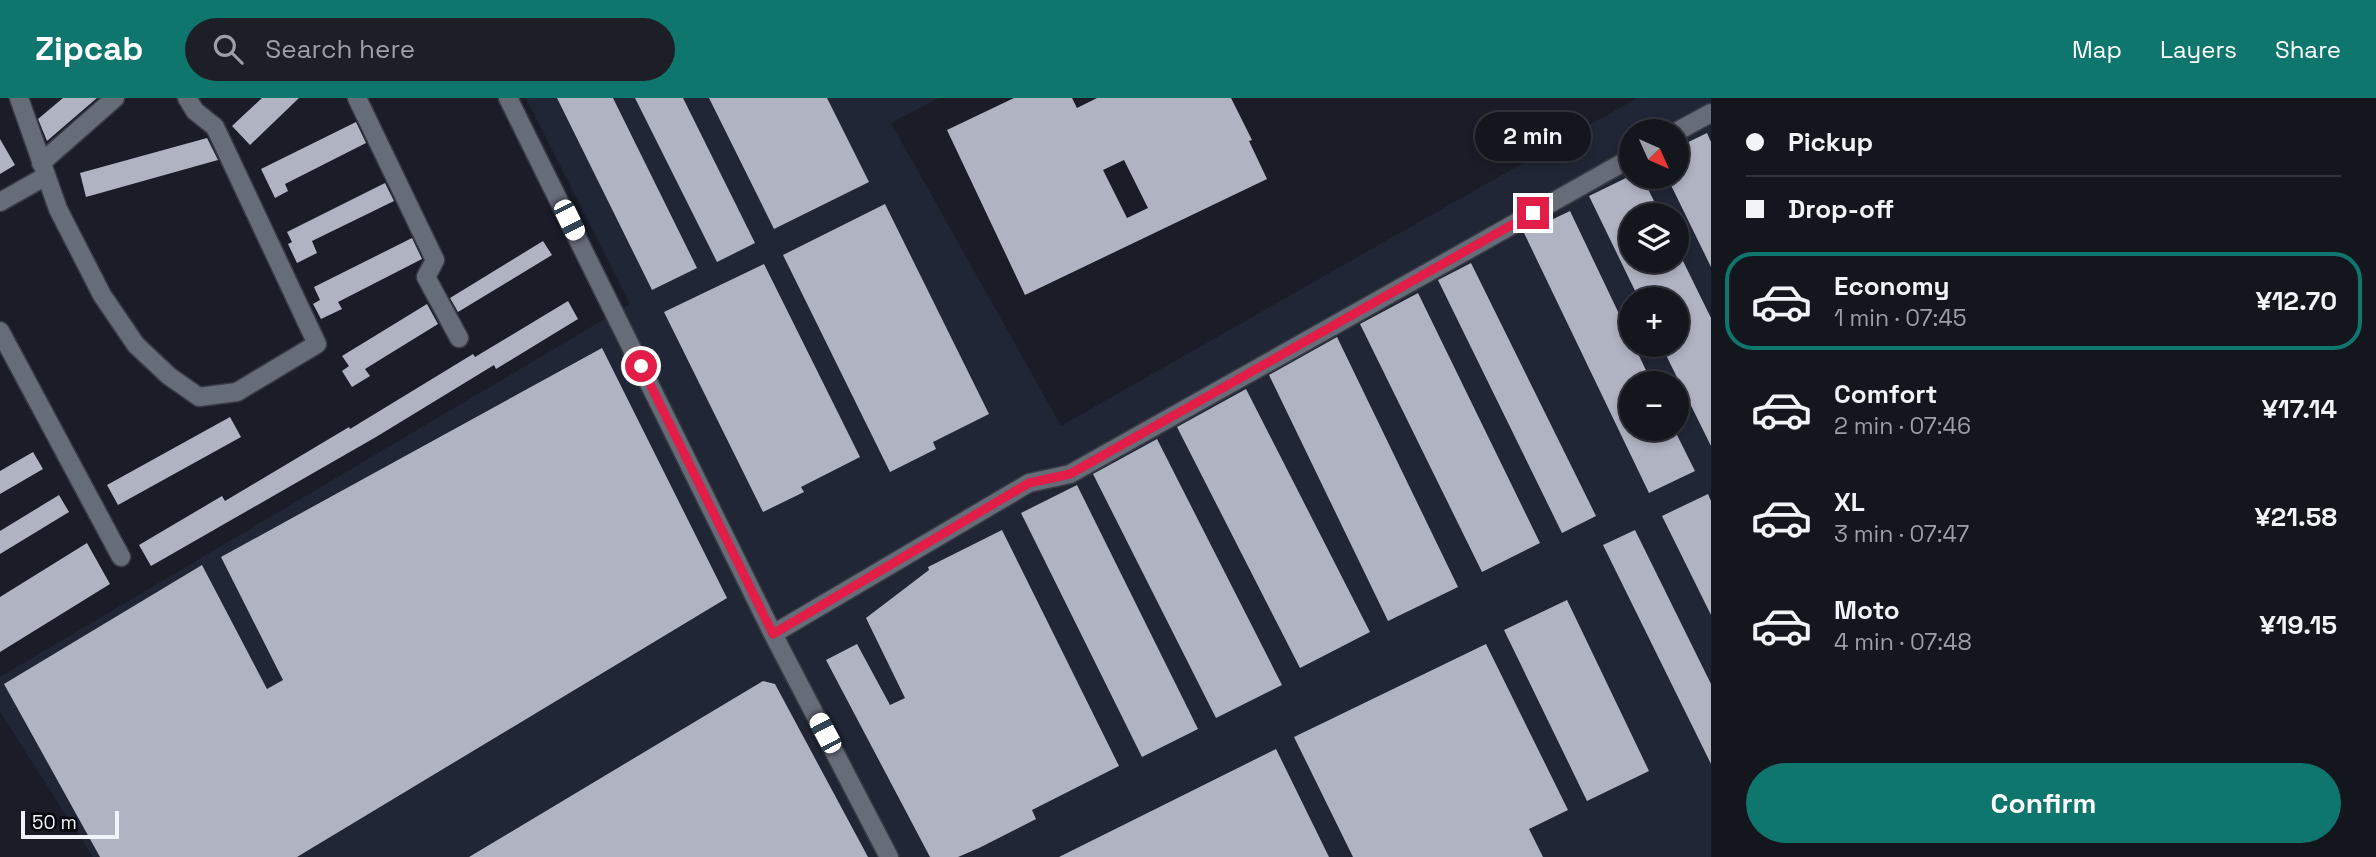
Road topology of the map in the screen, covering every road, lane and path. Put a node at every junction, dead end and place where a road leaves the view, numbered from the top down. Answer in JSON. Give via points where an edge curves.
{"nodes":[{"id":1,"x":19,"y":98,"type":"edge"},
{"id":2,"x":115,"y":98,"type":"edge"},
{"id":3,"x":187,"y":98,"type":"edge"},
{"id":4,"x":357,"y":98,"type":"edge"},
{"id":5,"x":509,"y":98,"type":"edge"},
{"id":6,"x":1711,"y":113,"type":"edge"},
{"id":7,"x":1689,"y":125,"type":"edge"},
{"id":8,"x":1619,"y":165,"type":"edge"},
{"id":9,"x":43,"y":169,"type":"junction"},
{"id":10,"x":0,"y":202,"type":"edge"},
{"id":11,"x":0,"y":331,"type":"edge"},
{"id":12,"x":459,"y":338,"type":"dead end"},
{"id":13,"x":121,"y":557,"type":"dead end"},
{"id":14,"x":773,"y":634,"type":"junction"},
{"id":15,"x":889,"y":857,"type":"edge"}],
"edges":[{"from":1,"to":9,"type":"street"},
{"from":2,"to":9,"type":"street"},
{"from":3,"to":9,"type":"street","via":[[215,127],[317,344],[237,392],[199,397],[136,345],[102,295]]},
{"from":4,"to":12,"type":"street","via":[[435,260],[426,277]]},
{"from":5,"to":14,"type":"street"},
{"from":6,"to":7,"type":"street"},
{"from":8,"to":14,"type":"street","via":[[1070,474],[1029,483]]},
{"from":9,"to":10,"type":"street"},
{"from":11,"to":13,"type":"street"},
{"from":14,"to":15,"type":"street"}]}
